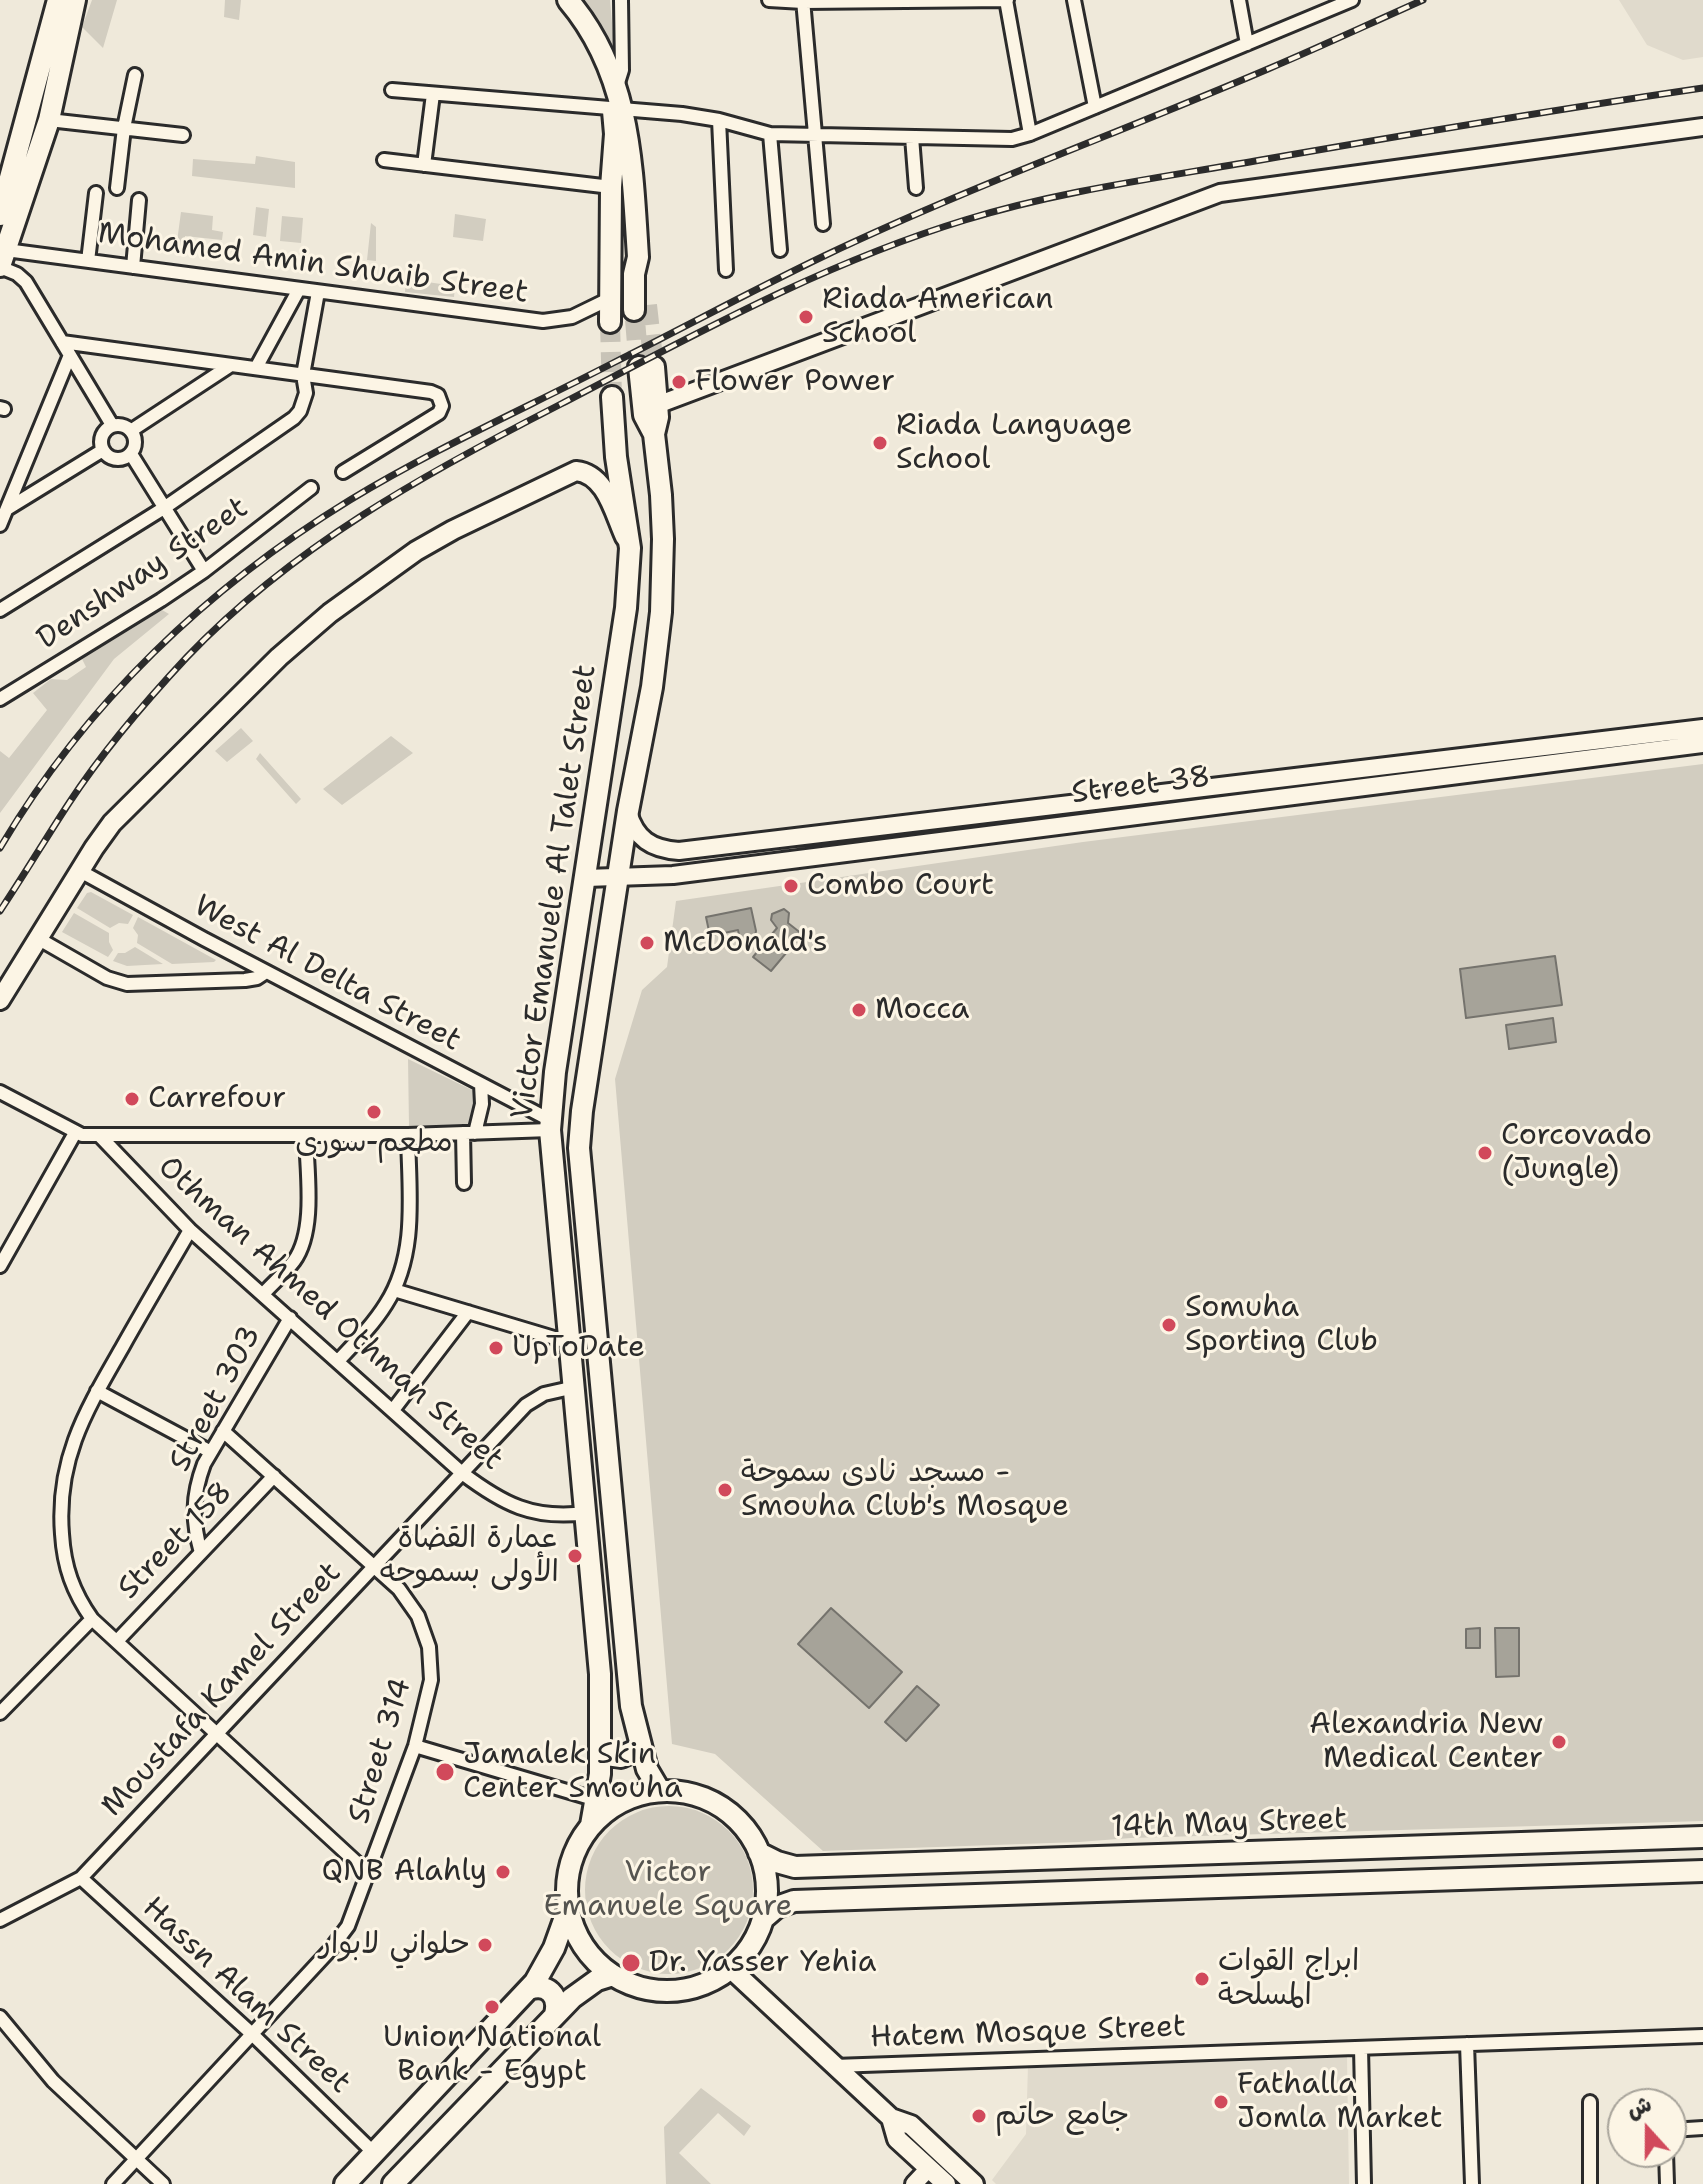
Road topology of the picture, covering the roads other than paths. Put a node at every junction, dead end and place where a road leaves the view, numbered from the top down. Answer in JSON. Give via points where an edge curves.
{"nodes":[{"id":1,"x":58,"y":0,"type":"edge"},
{"id":2,"x":75,"y":0,"type":"edge"},
{"id":3,"x":568,"y":0,"type":"edge"},
{"id":4,"x":621,"y":0,"type":"edge"},
{"id":5,"x":769,"y":0,"type":"edge"},
{"id":6,"x":1006,"y":0,"type":"edge"},
{"id":7,"x":1074,"y":0,"type":"edge"},
{"id":8,"x":1239,"y":0,"type":"edge"},
{"id":9,"x":1352,"y":0,"type":"edge"},
{"id":10,"x":803,"y":1,"type":"edge"},
{"id":11,"x":1247,"y":44,"type":"junction"},
{"id":12,"x":135,"y":75,"type":"dead end"},
{"id":13,"x":392,"y":90,"type":"dead end"},
{"id":14,"x":433,"y":94,"type":"junction"},
{"id":15,"x":616,"y":100,"type":"junction"},
{"id":16,"x":1095,"y":107,"type":"junction"},
{"id":17,"x":49,"y":120,"type":"junction"},
{"id":18,"x":719,"y":120,"type":"junction"},
{"id":19,"x":1703,"y":127,"type":"edge"},
{"id":20,"x":124,"y":128,"type":"junction"},
{"id":21,"x":770,"y":134,"type":"junction"},
{"id":22,"x":1030,"y":134,"type":"junction"},
{"id":23,"x":183,"y":135,"type":"dead end"},
{"id":24,"x":814,"y":135,"type":"junction"},
{"id":25,"x":912,"y":137,"type":"junction"},
{"id":26,"x":384,"y":160,"type":"dead end"},
{"id":27,"x":424,"y":165,"type":"junction"},
{"id":28,"x":611,"y":187,"type":"junction"},
{"id":29,"x":117,"y":188,"type":"dead end"},
{"id":30,"x":916,"y":188,"type":"dead end"},
{"id":31,"x":96,"y":193,"type":"dead end"},
{"id":32,"x":139,"y":200,"type":"dead end"},
{"id":33,"x":1,"y":208,"type":"edge"},
{"id":34,"x":823,"y":224,"type":"dead end"},
{"id":35,"x":780,"y":250,"type":"dead end"},
{"id":36,"x":2,"y":261,"type":"edge"},
{"id":37,"x":88,"y":261,"type":"junction"},
{"id":38,"x":133,"y":267,"type":"junction"},
{"id":39,"x":726,"y":270,"type":"dead end"},
{"id":40,"x":299,"y":289,"type":"junction"},
{"id":41,"x":318,"y":292,"type":"junction"},
{"id":42,"x":609,"y":299,"type":"junction"},
{"id":43,"x":641,"y":308,"type":"tunnel mouth"},
{"id":44,"x":610,"y":322,"type":"tunnel mouth"},
{"id":45,"x":62,"y":342,"type":"junction"},
{"id":46,"x":70,"y":355,"type":"junction"},
{"id":47,"x":231,"y":365,"type":"junction"},
{"id":48,"x":256,"y":368,"type":"junction"},
{"id":49,"x":303,"y":375,"type":"junction"},
{"id":50,"x":612,"y":397,"type":"tunnel mouth"},
{"id":51,"x":657,"y":405,"type":"junction"},
{"id":52,"x":112,"y":425,"type":"junction"},
{"id":53,"x":132,"y":430,"type":"junction"},
{"id":54,"x":654,"y":434,"type":"junction"},
{"id":55,"x":103,"y":450,"type":"junction"},
{"id":56,"x":131,"y":454,"type":"junction"},
{"id":57,"x":343,"y":472,"type":"dead end"},
{"id":58,"x":311,"y":488,"type":"dead end"},
{"id":59,"x":164,"y":508,"type":"junction"},
{"id":60,"x":3,"y":511,"type":"edge"},
{"id":61,"x":0,"y":525,"type":"edge"},
{"id":62,"x":630,"y":548,"type":"junction"},
{"id":63,"x":204,"y":571,"type":"junction"},
{"id":64,"x":626,"y":608,"type":"junction"},
{"id":65,"x":0,"y":610,"type":"edge"},
{"id":66,"x":661,"y":612,"type":"junction"},
{"id":67,"x":0,"y":699,"type":"edge"},
{"id":68,"x":1703,"y":728,"type":"edge"},
{"id":69,"x":1703,"y":744,"type":"edge"},
{"id":70,"x":628,"y":811,"type":"junction"},
{"id":71,"x":80,"y":871,"type":"junction"},
{"id":72,"x":586,"y":878,"type":"junction"},
{"id":73,"x":620,"y":878,"type":"junction"},
{"id":74,"x":39,"y":939,"type":"junction"},
{"id":75,"x":266,"y":972,"type":"junction"},
{"id":76,"x":0,"y":1000,"type":"edge"},
{"id":77,"x":481,"y":1084,"type":"junction"},
{"id":78,"x":0,"y":1092,"type":"edge"},
{"id":79,"x":550,"y":1125,"type":"junction"},
{"id":80,"x":75,"y":1133,"type":"junction"},
{"id":81,"x":469,"y":1133,"type":"junction"},
{"id":82,"x":99,"y":1135,"type":"junction"},
{"id":83,"x":408,"y":1135,"type":"junction"},
{"id":84,"x":306,"y":1136,"type":"junction"},
{"id":85,"x":464,"y":1183,"type":"dead end"},
{"id":86,"x":190,"y":1230,"type":"junction"},
{"id":87,"x":0,"y":1266,"type":"edge"},
{"id":88,"x":394,"y":1290,"type":"junction"},
{"id":89,"x":263,"y":1294,"type":"junction"},
{"id":90,"x":468,"y":1312,"type":"junction"},
{"id":91,"x":290,"y":1318,"type":"junction"},
{"id":92,"x":571,"y":1343,"type":"junction"},
{"id":93,"x":338,"y":1361,"type":"junction"},
{"id":94,"x":575,"y":1387,"type":"junction"},
{"id":95,"x":97,"y":1391,"type":"junction"},
{"id":96,"x":393,"y":1410,"type":"junction"},
{"id":97,"x":223,"y":1431,"type":"junction"},
{"id":98,"x":211,"y":1452,"type":"junction"},
{"id":99,"x":462,"y":1473,"type":"junction"},
{"id":100,"x":274,"y":1476,"type":"junction"},
{"id":101,"x":586,"y":1513,"type":"junction"},
{"id":102,"x":201,"y":1553,"type":"junction"},
{"id":103,"x":373,"y":1566,"type":"junction"},
{"id":104,"x":92,"y":1619,"type":"junction"},
{"id":105,"x":117,"y":1641,"type":"junction"},
{"id":106,"x":0,"y":1713,"type":"edge"},
{"id":107,"x":216,"y":1733,"type":"junction"},
{"id":108,"x":415,"y":1746,"type":"junction"},
{"id":109,"x":641,"y":1748,"type":"junction"},
{"id":110,"x":600,"y":1754,"type":"junction"},
{"id":111,"x":660,"y":1791,"type":"junction"},
{"id":112,"x":597,"y":1800,"type":"junction"},
{"id":113,"x":591,"y":1825,"type":"junction"},
{"id":114,"x":1703,"y":1837,"type":"edge"},
{"id":115,"x":1331,"y":1850,"type":"junction"},
{"id":116,"x":759,"y":1853,"type":"junction"},
{"id":117,"x":1703,"y":1871,"type":"edge"},
{"id":118,"x":369,"y":1874,"type":"junction"},
{"id":119,"x":81,"y":1878,"type":"junction"},
{"id":120,"x":1328,"y":1884,"type":"junction"},
{"id":121,"x":568,"y":1909,"type":"junction"},
{"id":122,"x":763,"y":1919,"type":"junction"},
{"id":123,"x":0,"y":1920,"type":"edge"},
{"id":124,"x":730,"y":1968,"type":"junction"},
{"id":125,"x":613,"y":1975,"type":"junction"},
{"id":126,"x":529,"y":1989,"type":"junction"},
{"id":127,"x":555,"y":2014,"type":"junction"},
{"id":128,"x":0,"y":2017,"type":"edge"},
{"id":129,"x":252,"y":2034,"type":"junction"},
{"id":130,"x":1703,"y":2036,"type":"edge"},
{"id":131,"x":1467,"y":2044,"type":"junction"},
{"id":132,"x":1361,"y":2048,"type":"junction"},
{"id":133,"x":834,"y":2066,"type":"junction"},
{"id":134,"x":1590,"y":2102,"type":"dead end"},
{"id":135,"x":891,"y":2118,"type":"junction"},
{"id":136,"x":374,"y":2153,"type":"junction"},
{"id":137,"x":135,"y":2160,"type":"junction"},
{"id":138,"x":929,"y":2168,"type":"junction"},
{"id":139,"x":113,"y":2184,"type":"edge"},
{"id":140,"x":163,"y":2184,"type":"edge"},
{"id":141,"x":345,"y":2184,"type":"edge"},
{"id":142,"x":393,"y":2184,"type":"edge"},
{"id":143,"x":914,"y":2184,"type":"edge"},
{"id":144,"x":946,"y":2184,"type":"edge"},
{"id":145,"x":974,"y":2184,"type":"edge"},
{"id":146,"x":1364,"y":2184,"type":"edge"},
{"id":147,"x":1472,"y":2184,"type":"edge"},
{"id":148,"x":1590,"y":2184,"type":"edge"}],
"edges":[{"from":1,"to":33,"type":"main road"},
{"from":2,"to":17,"type":"main road"},
{"from":3,"to":15,"type":"main road","via":[[589,28]]},
{"from":4,"to":15,"type":"street","via":[[622,70]]},
{"from":5,"to":10,"type":"street"},
{"from":6,"to":10,"type":"street"},
{"from":6,"to":22,"type":"street"},
{"from":7,"to":16,"type":"street"},
{"from":8,"to":11,"type":"street"},
{"from":9,"to":11,"type":"street"},
{"from":10,"to":24,"type":"street"},
{"from":11,"to":16,"type":"street"},
{"from":12,"to":20,"type":"street"},
{"from":13,"to":14,"type":"street"},
{"from":14,"to":15,"type":"street"},
{"from":14,"to":27,"type":"street"},
{"from":15,"to":18,"type":"street"},
{"from":15,"to":28,"type":"main road"},
{"from":15,"to":43,"type":"main road","via":[[630,149],[638,257],[644,273]]},
{"from":16,"to":22,"type":"street"},
{"from":17,"to":20,"type":"street"},
{"from":17,"to":36,"type":"main road"},
{"from":18,"to":21,"type":"street"},
{"from":18,"to":39,"type":"street"},
{"from":19,"to":51,"type":"street","via":[[1220,193]]},
{"from":20,"to":23,"type":"street"},
{"from":20,"to":29,"type":"street"},
{"from":21,"to":24,"type":"street"},
{"from":21,"to":35,"type":"street"},
{"from":22,"to":25,"type":"street","via":[[1012,139]]},
{"from":24,"to":25,"type":"street"},
{"from":24,"to":34,"type":"street"},
{"from":25,"to":30,"type":"street"},
{"from":26,"to":27,"type":"street"},
{"from":27,"to":28,"type":"street"},
{"from":28,"to":42,"type":"main road"},
{"from":31,"to":37,"type":"street"},
{"from":32,"to":38,"type":"street"},
{"from":36,"to":37,"type":"street","name":"Mohamed Amin Shuaib Street"},
{"from":36,"to":45,"type":"street","via":[[26,282]]},
{"from":37,"to":38,"type":"street","name":"Mohamed Amin Shuaib Street"},
{"from":38,"to":40,"type":"street","name":"Mohamed Amin Shuaib Street"},
{"from":40,"to":41,"type":"street","name":"Mohamed Amin Shuaib Street"},
{"from":40,"to":48,"type":"street"},
{"from":41,"to":42,"type":"street","name":"Mohamed Amin Shuaib Street","via":[[543,321],[572,317]]},
{"from":41,"to":49,"type":"street"},
{"from":42,"to":44,"type":"main road"},
{"from":45,"to":46,"type":"street"},
{"from":45,"to":47,"type":"street"},
{"from":46,"to":52,"type":"street"},
{"from":46,"to":60,"type":"street"},
{"from":47,"to":48,"type":"street"},
{"from":47,"to":53,"type":"street"},
{"from":48,"to":49,"type":"street"},
{"from":49,"to":57,"type":"street","via":[[431,392],[441,398],[439,413]]},
{"from":49,"to":59,"type":"street","via":[[304,402],[294,418]]},
{"from":50,"to":62,"type":"main road","name":"Victor Emanuele Al Talet Street"},
{"from":51,"to":54,"type":"main road","name":"Victor Emanuele Al Talet Street"},
{"from":51,"to":54,"type":"main road","name":"Victor Emanuele Al Talet Street","via":[[647,367],[644,415]]},
{"from":52,"to":53,"type":"street"},
{"from":52,"to":55,"type":"street","via":[[102,435]]},
{"from":53,"to":56,"type":"street","via":[[136,442]]},
{"from":54,"to":66,"type":"main road","name":"Victor Emanuele Al Talet Street","via":[[663,524]]},
{"from":55,"to":56,"type":"street","via":[[116,459]]},
{"from":55,"to":60,"type":"street"},
{"from":56,"to":59,"type":"street"},
{"from":58,"to":63,"type":"street","name":"Denshway Street"},
{"from":59,"to":63,"type":"street"},
{"from":59,"to":65,"type":"street"},
{"from":60,"to":61,"type":"street"},
{"from":62,"to":64,"type":"main road","name":"Victor Emanuele Al Talet Street"},
{"from":62,"to":71,"type":"main road","via":[[596,478],[576,471],[416,551],[279,657],[112,823]]},
{"from":63,"to":67,"type":"street","name":"Denshway Street"},
{"from":64,"to":66,"type":"main road"},
{"from":64,"to":72,"type":"main road","name":"Victor Emanuele Al Talet Street"},
{"from":66,"to":70,"type":"main road","name":"Victor Emanuele Al Talet Street"},
{"from":68,"to":70,"type":"street","name":"Street 38","via":[[679,851],[641,839]]},
{"from":69,"to":73,"type":"street","name":"Street 38"},
{"from":70,"to":73,"type":"main road","name":"Victor Emanuele Al Talet Street"},
{"from":71,"to":74,"type":"main road"},
{"from":71,"to":75,"type":"street","name":"West Al Delta Street"},
{"from":72,"to":73,"type":"street","name":"Street 38"},
{"from":72,"to":79,"type":"main road","name":"Victor Emanuele Al Talet Street"},
{"from":73,"to":109,"type":"main road","name":"Victor Emanuele Al Talet Street","via":[[579,1148],[631,1706]]},
{"from":74,"to":75,"type":"street","via":[[127,984],[245,980]]},
{"from":74,"to":76,"type":"main road"},
{"from":75,"to":77,"type":"street","name":"West Al Delta Street"},
{"from":77,"to":79,"type":"street","name":"West Al Delta Street"},
{"from":77,"to":81,"type":"street","via":[[482,1104]]},
{"from":78,"to":80,"type":"street"},
{"from":79,"to":81,"type":"street"},
{"from":79,"to":92,"type":"main road","name":"Victor Emanuele Al Talet Street"},
{"from":80,"to":82,"type":"street"},
{"from":80,"to":87,"type":"street"},
{"from":81,"to":83,"type":"street"},
{"from":81,"to":85,"type":"street"},
{"from":82,"to":84,"type":"street"},
{"from":82,"to":86,"type":"street","name":"Othman Ahmed Othman Street"},
{"from":83,"to":84,"type":"street"},
{"from":83,"to":88,"type":"street","via":[[409,1230]]},
{"from":84,"to":89,"type":"street","via":[[302,1245]]},
{"from":86,"to":89,"type":"street","name":"Othman Ahmed Othman Street"},
{"from":86,"to":95,"type":"street"},
{"from":88,"to":90,"type":"street"},
{"from":88,"to":93,"type":"street"},
{"from":89,"to":91,"type":"street","name":"Othman Ahmed Othman Street"},
{"from":90,"to":92,"type":"street"},
{"from":90,"to":96,"type":"street"},
{"from":91,"to":93,"type":"street","name":"Othman Ahmed Othman Street"},
{"from":91,"to":97,"type":"street","name":"Street 303"},
{"from":92,"to":94,"type":"main road","name":"Victor Emanuele Al Talet Street"},
{"from":93,"to":96,"type":"street","name":"Othman Ahmed Othman Street"},
{"from":94,"to":99,"type":"street","name":"Moustafa Kamel Street","via":[[531,1400]]},
{"from":94,"to":101,"type":"main road","name":"Victor Emanuele Al Talet Street"},
{"from":95,"to":98,"type":"street"},
{"from":95,"to":104,"type":"street","via":[[68,1456],[60,1510],[70,1581]]},
{"from":96,"to":99,"type":"street","name":"Othman Ahmed Othman Street"},
{"from":97,"to":98,"type":"street","name":"Street 303"},
{"from":97,"to":100,"type":"street","name":"Street 314"},
{"from":98,"to":102,"type":"street","name":"Street 303","via":[[193,1507]]},
{"from":99,"to":101,"type":"street","name":"Othman Ahmed Othman Street","via":[[518,1508],[553,1515]]},
{"from":99,"to":103,"type":"street","name":"Moustafa Kamel Street"},
{"from":100,"to":102,"type":"street","name":"Street 158"},
{"from":100,"to":103,"type":"street","name":"Street 314"},
{"from":101,"to":110,"type":"main road","name":"Victor Emanuele Al Talet Street","via":[[600,1674]]},
{"from":102,"to":105,"type":"street","name":"Street 158"},
{"from":103,"to":107,"type":"street","name":"Moustafa Kamel Street"},
{"from":103,"to":108,"type":"street","name":"Street 314","via":[[409,1602],[429,1647],[431,1680]]},
{"from":104,"to":105,"type":"street"},
{"from":104,"to":106,"type":"street"},
{"from":105,"to":107,"type":"street"},
{"from":107,"to":118,"type":"street"},
{"from":107,"to":119,"type":"street","name":"Moustafa Kamel Street"},
{"from":108,"to":112,"type":"street"},
{"from":108,"to":118,"type":"street","name":"Street 314"},
{"from":109,"to":110,"type":"main road","via":[[621,1757]]},
{"from":109,"to":111,"type":"main road","name":"Victor Emanuele Al Talet Street"},
{"from":110,"to":112,"type":"main road","name":"Victor Emanuele Al Talet Street"},
{"from":111,"to":113,"type":"main road","via":[[615,1805]]},
{"from":111,"to":116,"type":"main road","via":[[712,1802],[749,1833]]},
{"from":112,"to":113,"type":"main road","name":"Victor Emanuele Al Talet Street"},
{"from":113,"to":121,"type":"main road","via":[[572,1858]]},
{"from":114,"to":115,"type":"main road","name":"14th May Street"},
{"from":115,"to":116,"type":"main road","name":"14th May Street","via":[[795,1867]]},
{"from":115,"to":120,"type":"main road","via":[[1323,1870]]},
{"from":116,"to":122,"type":"main road","via":[[766,1880]]},
{"from":117,"to":120,"type":"main road","name":"14th May Street"},
{"from":118,"to":129,"type":"street","name":"Street 314","via":[[340,1939]]},
{"from":119,"to":123,"type":"street","name":"Moustafa Kamel Street"},
{"from":119,"to":129,"type":"street","name":"Hassn Alam Street"},
{"from":120,"to":122,"type":"main road","name":"14th May Street","via":[[794,1901]]},
{"from":121,"to":125,"type":"main road","via":[[580,1941]]},
{"from":121,"to":126,"type":"main road","via":[[547,1964]]},
{"from":122,"to":124,"type":"main road"},
{"from":124,"to":125,"type":"main road","via":[[704,1983],[674,1990],[632,1984]]},
{"from":124,"to":133,"type":"main road"},
{"from":125,"to":127,"type":"main road","via":[[590,1984]]},
{"from":126,"to":127,"type":"main road","via":[[544,1987],[551,1992]]},
{"from":126,"to":136,"type":"main road"},
{"from":127,"to":142,"type":"main road"},
{"from":128,"to":137,"type":"street","via":[[53,2081]]},
{"from":129,"to":136,"type":"street","name":"Hassn Alam Street"},
{"from":129,"to":137,"type":"street","name":"Street 314"},
{"from":130,"to":131,"type":"street","name":"Hatem Mosque Street"},
{"from":131,"to":132,"type":"street","name":"Hatem Mosque Street"},
{"from":131,"to":147,"type":"street"},
{"from":132,"to":133,"type":"street","name":"Hatem Mosque Street"},
{"from":132,"to":146,"type":"street"},
{"from":133,"to":135,"type":"main road"},
{"from":134,"to":148,"type":"street"},
{"from":135,"to":138,"type":"main road","via":[[897,2139]]},
{"from":135,"to":145,"type":"main road","via":[[911,2125]]},
{"from":136,"to":141,"type":"main road"},
{"from":137,"to":139,"type":"street","name":"Street 314"},
{"from":137,"to":140,"type":"street"},
{"from":138,"to":143,"type":"street"},
{"from":138,"to":144,"type":"main road"}]}
